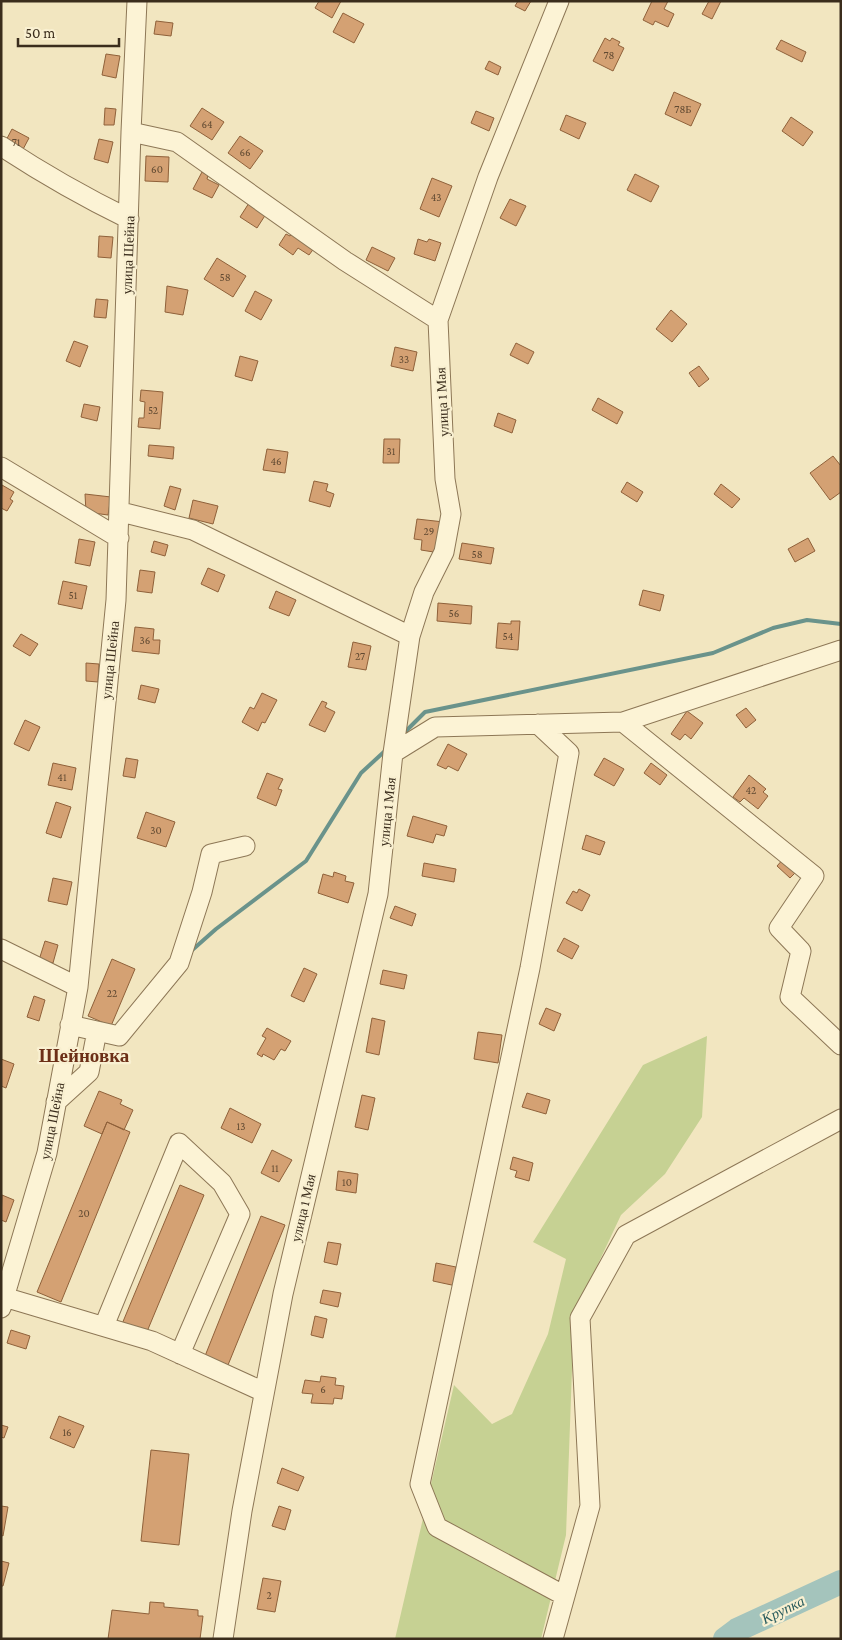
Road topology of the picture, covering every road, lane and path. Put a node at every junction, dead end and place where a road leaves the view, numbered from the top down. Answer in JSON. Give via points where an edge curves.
{"nodes":[{"id":1,"x":137,"y":1,"type":"edge"},
{"id":2,"x":559,"y":1,"type":"edge"},
{"id":3,"x":131,"y":132,"type":"junction"},
{"id":4,"x":1,"y":146,"type":"edge"},
{"id":5,"x":129,"y":219,"type":"junction"},
{"id":6,"x":438,"y":320,"type":"junction"},
{"id":7,"x":1,"y":467,"type":"edge"},
{"id":8,"x":120,"y":512,"type":"junction"},
{"id":9,"x":119,"y":538,"type":"junction"},
{"id":10,"x":410,"y":636,"type":"junction"},
{"id":11,"x":841,"y":650,"type":"edge"},
{"id":12,"x":623,"y":722,"type":"junction"},
{"id":13,"x":538,"y":724,"type":"junction"},
{"id":14,"x":393,"y":753,"type":"junction"},
{"id":15,"x":245,"y":846,"type":"dead end"},
{"id":16,"x":1,"y":949,"type":"edge"},
{"id":17,"x":78,"y":987,"type":"junction"},
{"id":18,"x":70,"y":1025,"type":"junction"},
{"id":19,"x":97,"y":1031,"type":"junction"},
{"id":20,"x":841,"y":1045,"type":"edge"},
{"id":21,"x":56,"y":1102,"type":"junction"},
{"id":22,"x":841,"y":1119,"type":"edge"},
{"id":23,"x":3,"y":1303,"type":"edge"},
{"id":24,"x":104,"y":1326,"type":"junction"},
{"id":25,"x":180,"y":1354,"type":"junction"},
{"id":26,"x":264,"y":1392,"type":"junction"},
{"id":27,"x":565,"y":1596,"type":"junction"},
{"id":28,"x":223,"y":1639,"type":"edge"},
{"id":29,"x":553,"y":1639,"type":"edge"}],
"edges":[{"from":1,"to":3,"type":"street","name":"улица Шейна"},
{"from":2,"to":6,"type":"street","name":"улица 1 Мая","via":[[488,177]]},
{"from":3,"to":5,"type":"street","name":"улица Шейна"},
{"from":3,"to":6,"type":"street","via":[[177,142],[345,261]]},
{"from":4,"to":5,"type":"street","via":[[52,179]]},
{"from":5,"to":8,"type":"street","name":"улица Шейна"},
{"from":6,"to":10,"type":"street","name":"улица 1 Мая","via":[[445,479],[451,514],[444,552],[424,592]]},
{"from":7,"to":9,"type":"street"},
{"from":8,"to":9,"type":"street","name":"улица Шейна"},
{"from":8,"to":10,"type":"street","via":[[193,530]]},
{"from":9,"to":17,"type":"street","name":"улица Шейна","via":[[115,610]]},
{"from":10,"to":14,"type":"street","name":"улица 1 Мая"},
{"from":11,"to":12,"type":"street"},
{"from":12,"to":13,"type":"street"},
{"from":12,"to":20,"type":"street","via":[[814,876],[779,928],[801,951],[790,997]]},
{"from":13,"to":14,"type":"street","via":[[435,727]]},
{"from":13,"to":27,"type":"street","via":[[569,754],[530,968],[420,1484],[437,1527]]},
{"from":14,"to":26,"type":"street","name":"улица 1 Мая","via":[[378,894],[283,1294]]},
{"from":15,"to":19,"type":"street","via":[[211,854],[179,963],[120,1036]]},
{"from":16,"to":17,"type":"street"},
{"from":17,"to":18,"type":"street","name":"улица Шейна"},
{"from":18,"to":19,"type":"street"},
{"from":18,"to":21,"type":"street","name":"улица Шейна"},
{"from":19,"to":21,"type":"street","via":[[89,1072]]},
{"from":21,"to":23,"type":"street","name":"улица Шейна","via":[[47,1153]]},
{"from":22,"to":27,"type":"street","via":[[626,1235],[580,1318],[590,1506]]},
{"from":23,"to":24,"type":"street"},
{"from":24,"to":25,"type":"street","via":[[152,1341]]},
{"from":24,"to":25,"type":"street","via":[[179,1143],[222,1183],[240,1214]]},
{"from":25,"to":26,"type":"street"},
{"from":26,"to":28,"type":"street","name":"улица 1 Мая"},
{"from":27,"to":29,"type":"street"}]}
